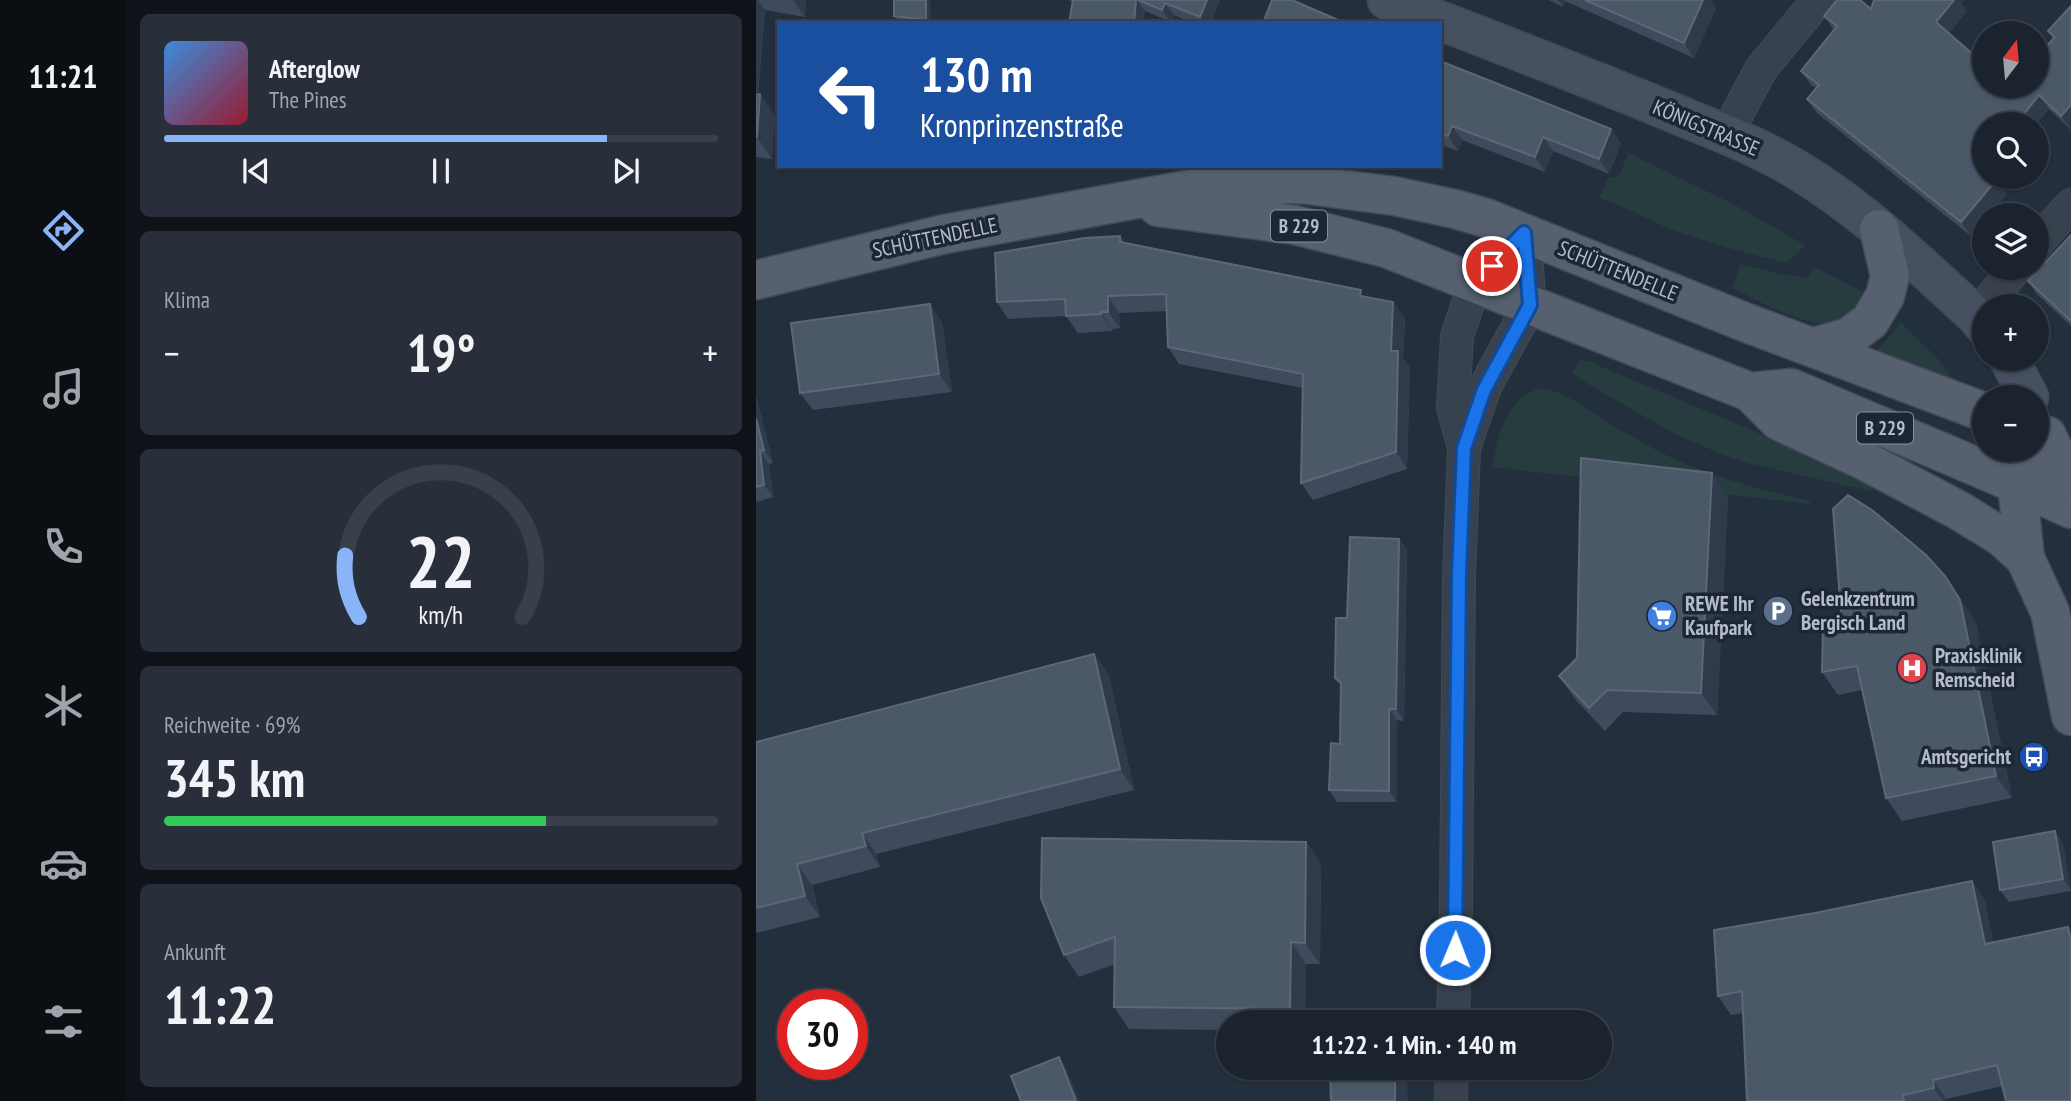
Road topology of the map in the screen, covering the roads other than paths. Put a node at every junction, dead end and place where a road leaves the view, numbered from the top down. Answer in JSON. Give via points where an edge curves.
{"nodes":[{"id":1,"x":1387,"y":0,"type":"edge"},
{"id":2,"x":1818,"y":0,"type":"edge"},
{"id":3,"x":1441,"y":21,"type":"edge"},
{"id":4,"x":1442,"y":21,"type":"edge"},
{"id":5,"x":1726,"y":135,"type":"junction"},
{"id":6,"x":1115,"y":202,"type":"junction"},
{"id":7,"x":2071,"y":205,"type":"edge"},
{"id":8,"x":1879,"y":229,"type":"junction"},
{"id":9,"x":2049,"y":230,"type":"edge"},
{"id":10,"x":1524,"y":233,"type":"junction"},
{"id":11,"x":756,"y":280,"type":"edge"},
{"id":12,"x":1475,"y":283,"type":"junction"},
{"id":13,"x":1530,"y":305,"type":"junction"},
{"id":14,"x":1972,"y":314,"type":"edge"},
{"id":15,"x":1814,"y":347,"type":"junction"},
{"id":16,"x":1750,"y":392,"type":"junction"},
{"id":17,"x":1972,"y":407,"type":"edge"},
{"id":18,"x":2049,"y":445,"type":"edge"},
{"id":19,"x":1464,"y":448,"type":"junction"},
{"id":20,"x":2026,"y":462,"type":"edge"},
{"id":21,"x":2017,"y":484,"type":"junction"},
{"id":22,"x":2071,"y":485,"type":"edge"},
{"id":23,"x":2071,"y":509,"type":"edge"},
{"id":24,"x":2025,"y":558,"type":"junction"},
{"id":25,"x":2071,"y":716,"type":"edge"},
{"id":26,"x":1453,"y":1010,"type":"edge"},
{"id":27,"x":1452,"y":1080,"type":"edge"},
{"id":28,"x":1451,"y":1101,"type":"edge"}],
"edges":[{"from":1,"to":3,"type":"main road","name":"KÖNIGSTRASSE"},
{"from":2,"to":5,"type":"street","via":[[1762,69]]},
{"from":4,"to":5,"type":"main road","name":"KÖNIGSTRASSE"},
{"from":5,"to":8,"type":"main road","name":"KÖNIGSTRASSE","via":[[1798,170]]},
{"from":6,"to":10,"type":"main road","name":"SCHÜTTENDELLE","number":"B 229","via":[[1208,186],[1301,184],[1394,195],[1455,209]]},
{"from":6,"to":11,"type":"main road","name":"SCHÜTTENDELLE","number":"B 229","via":[[944,234]]},
{"from":6,"to":12,"type":"main road","name":"SCHÜTTENDELLE","number":"B 229","via":[[1295,225],[1386,248]]},
{"from":7,"to":9,"type":"street"},
{"from":8,"to":14,"type":"main road","name":"KÖNIGSTRASSE"},
{"from":8,"to":15,"type":"main road","via":[[1890,276],[1885,296],[1870,321],[1849,337]]},
{"from":10,"to":12,"type":"street"},
{"from":10,"to":13,"type":"street"},
{"from":10,"to":15,"type":"main road","name":"SCHÜTTENDELLE","number":"B 229"},
{"from":12,"to":13,"type":"main road","name":"SCHÜTTENDELLE","number":"B 229"},
{"from":12,"to":19,"type":"street","via":[[1457,336],[1453,407]]},
{"from":13,"to":16,"type":"main road","name":"SCHÜTTENDELLE","number":"B 229"},
{"from":13,"to":19,"type":"street","via":[[1484,390]]},
{"from":15,"to":17,"type":"main road","name":"SCHÜTTENDELLE","number":"B 229"},
{"from":16,"to":21,"type":"main road","name":"SCHÜTTENDELLE","number":"B 229","via":[[1791,388]]},
{"from":16,"to":24,"type":"main road","name":"SCHÜTTENDELLE","number":"B 229","via":[[1779,421],[1974,519]]},
{"from":18,"to":22,"type":"main road"},
{"from":19,"to":26,"type":"street"},
{"from":20,"to":21,"type":"main road"},
{"from":21,"to":23,"type":"main road","number":"B 229"},
{"from":21,"to":24,"type":"main road","number":"B 229"},
{"from":24,"to":25,"type":"main road","number":"B 229","via":[[2050,612]]},
{"from":27,"to":28,"type":"street"}]}
